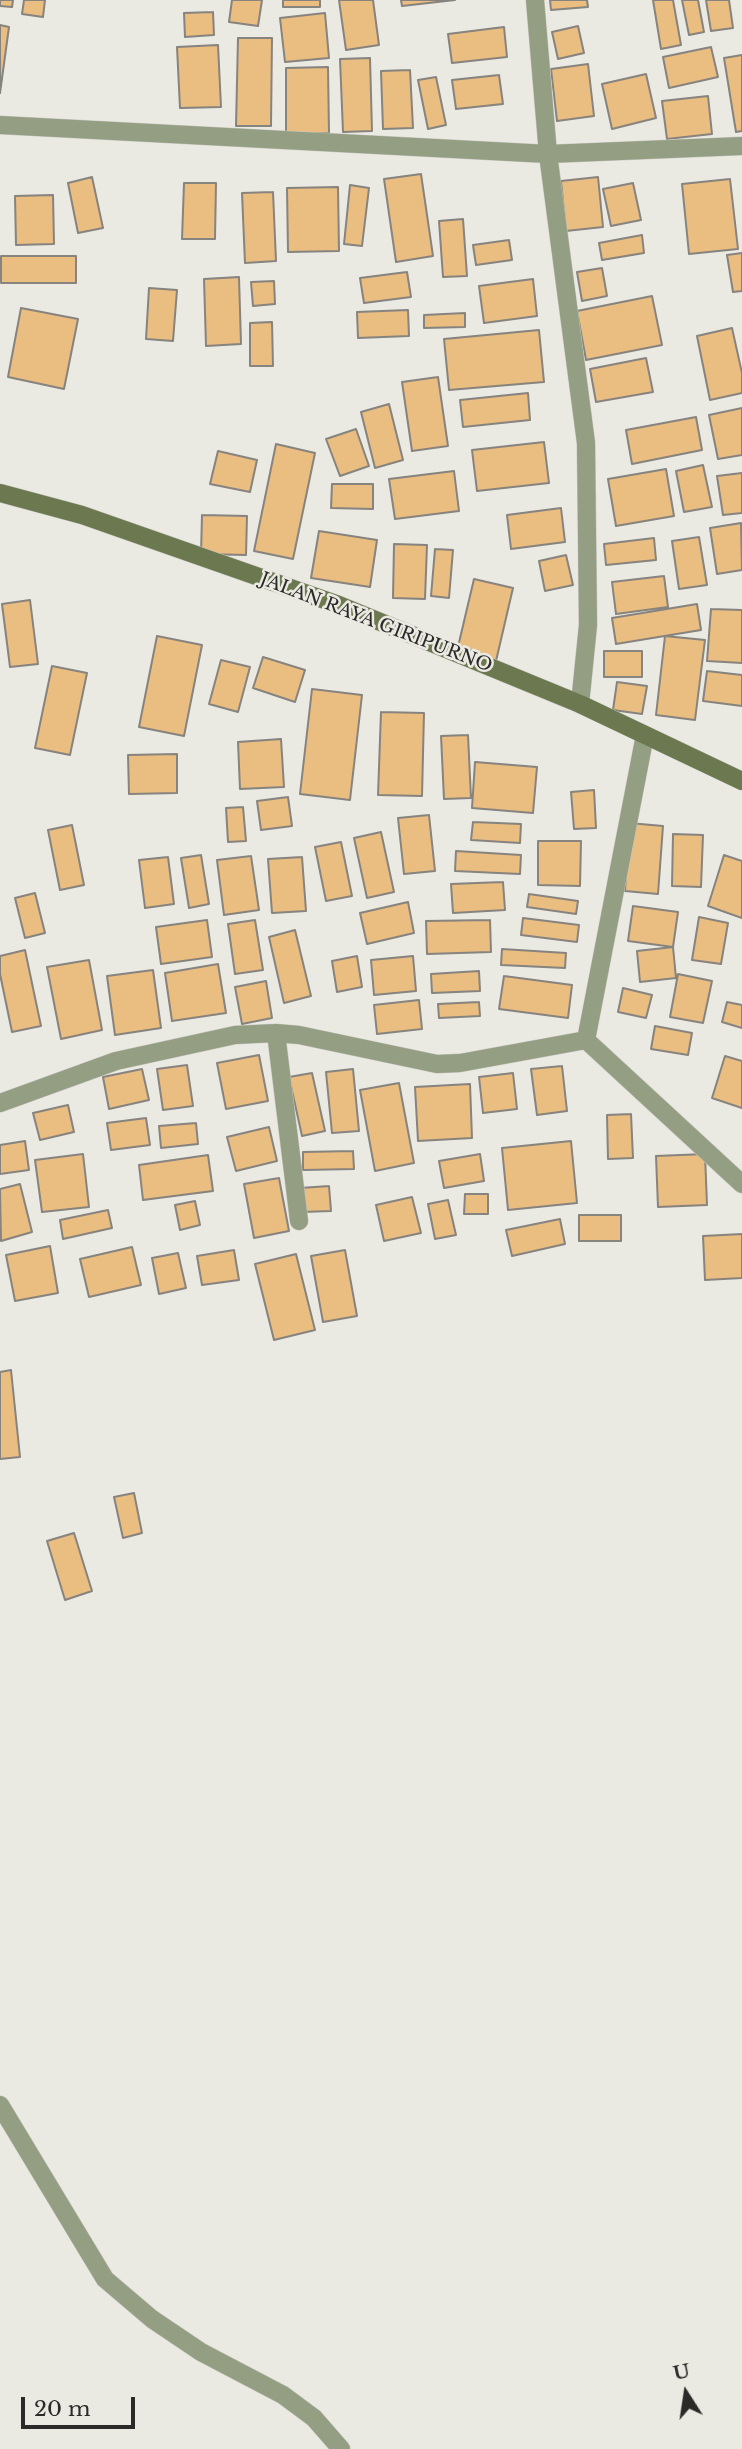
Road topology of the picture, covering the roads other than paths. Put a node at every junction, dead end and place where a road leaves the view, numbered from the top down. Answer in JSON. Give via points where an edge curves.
{"nodes":[{"id":1,"x":535,"y":0,"type":"edge"},
{"id":2,"x":0,"y":125,"type":"edge"},
{"id":3,"x":742,"y":146,"type":"edge"},
{"id":4,"x":548,"y":154,"type":"junction"},
{"id":5,"x":0,"y":493,"type":"edge"},
{"id":6,"x":580,"y":704,"type":"junction"},
{"id":7,"x":645,"y":735,"type":"junction"},
{"id":8,"x":742,"y":781,"type":"edge"},
{"id":9,"x":276,"y":1033,"type":"junction"},
{"id":10,"x":586,"y":1040,"type":"junction"},
{"id":11,"x":0,"y":1102,"type":"edge"},
{"id":12,"x":742,"y":1184,"type":"edge"},
{"id":13,"x":299,"y":1221,"type":"dead end"},
{"id":14,"x":0,"y":2105,"type":"edge"},
{"id":15,"x":341,"y":2449,"type":"edge"}],
"edges":[{"from":1,"to":4,"type":"street"},
{"from":2,"to":4,"type":"street"},
{"from":3,"to":4,"type":"street"},
{"from":4,"to":6,"type":"street","via":[[586,443],[588,625]]},
{"from":5,"to":6,"type":"main road","name":"JALAN RAYA GIRIPURNO","via":[[82,515],[340,605]]},
{"from":6,"to":7,"type":"main road","name":"JALAN RAYA GIRIPURNO"},
{"from":7,"to":8,"type":"main road","name":"JALAN RAYA GIRIPURNO"},
{"from":7,"to":10,"type":"street"},
{"from":9,"to":10,"type":"street","via":[[437,1064]]},
{"from":9,"to":11,"type":"street","via":[[235,1035],[116,1061]]},
{"from":9,"to":13,"type":"street"},
{"from":10,"to":12,"type":"street"},
{"from":14,"to":15,"type":"street","via":[[105,2279],[201,2352],[284,2395],[314,2418]]}]}
